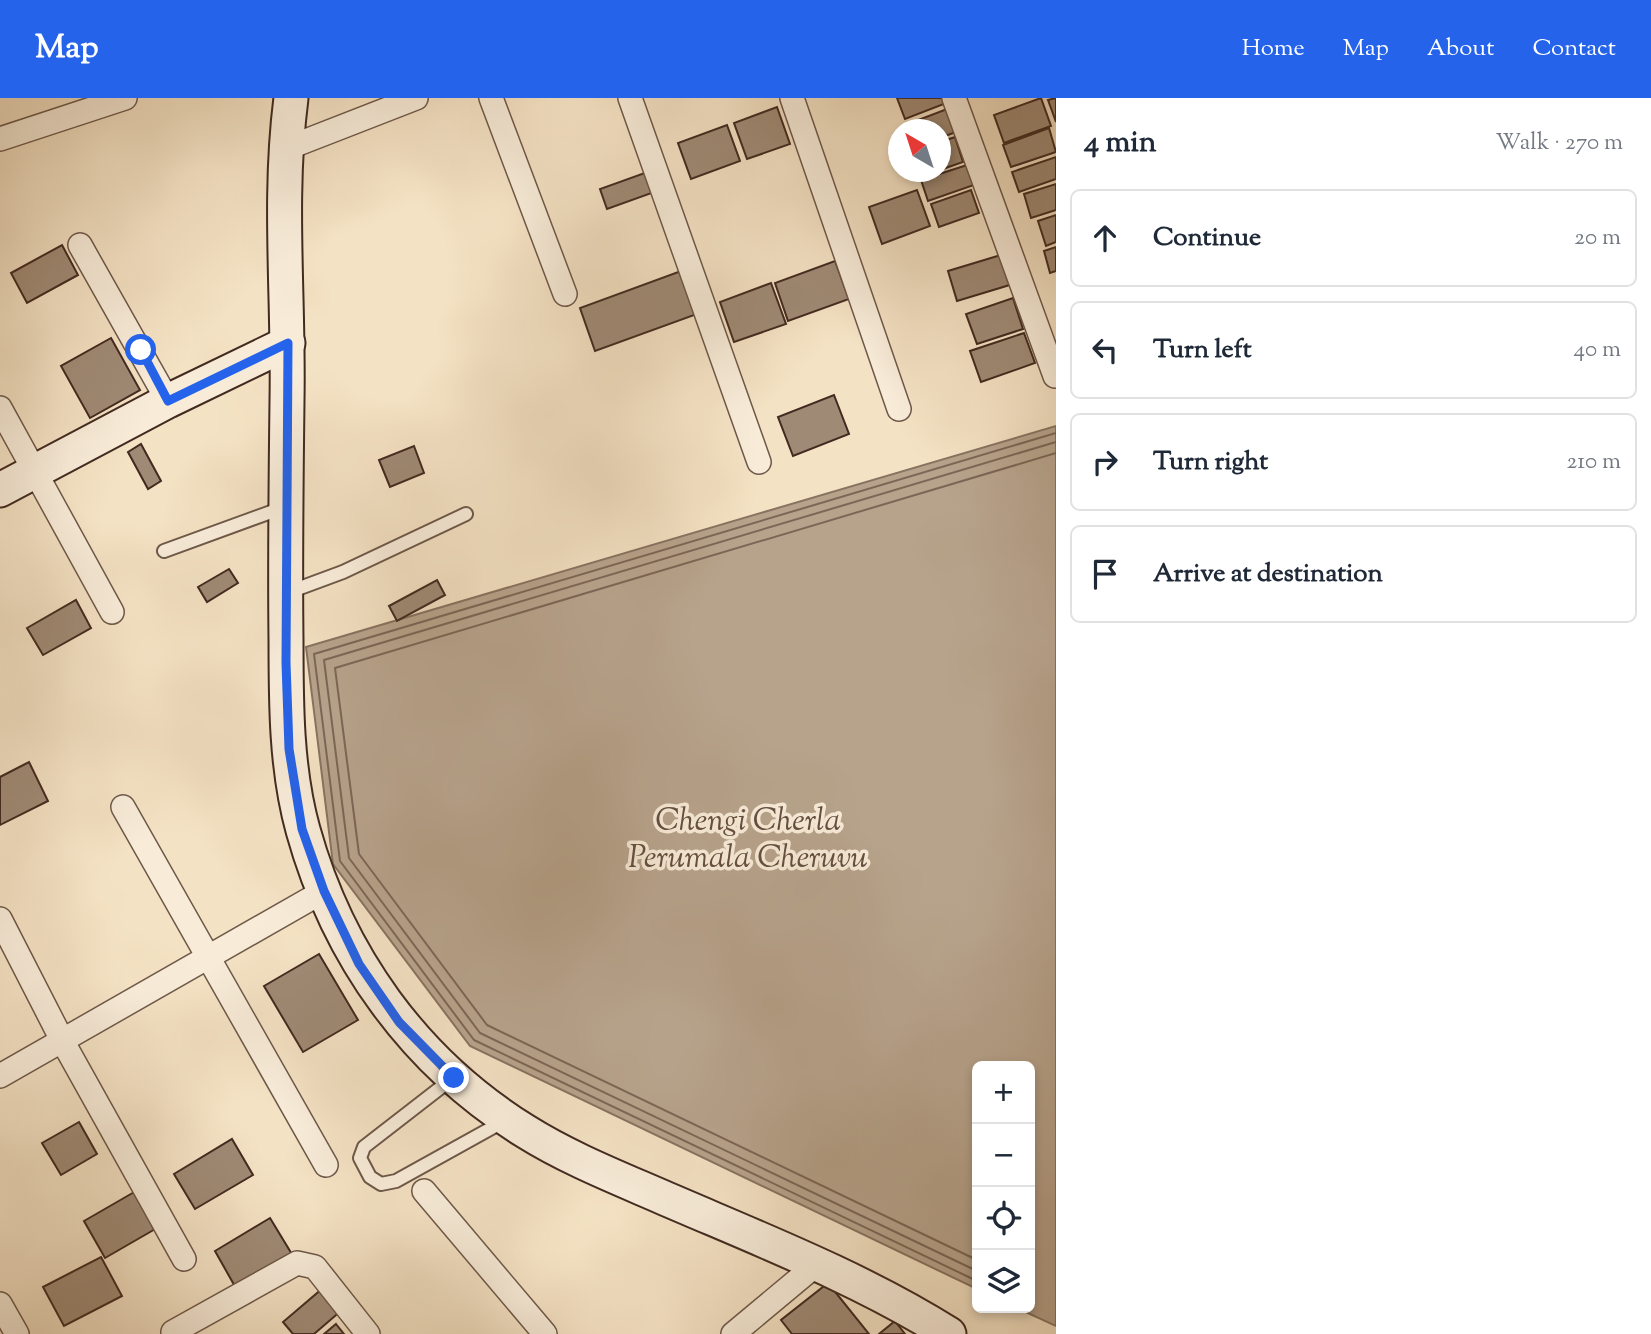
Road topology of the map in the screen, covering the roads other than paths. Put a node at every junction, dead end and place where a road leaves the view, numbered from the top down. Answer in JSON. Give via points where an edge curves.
{"nodes":[{"id":1,"x":125,"y":98,"type":"edge"},
{"id":2,"x":291,"y":98,"type":"edge"},
{"id":3,"x":416,"y":98,"type":"edge"},
{"id":4,"x":491,"y":98,"type":"edge"},
{"id":5,"x":630,"y":98,"type":"edge"},
{"id":6,"x":792,"y":98,"type":"edge"},
{"id":7,"x":954,"y":98,"type":"edge"},
{"id":8,"x":0,"y":139,"type":"edge"},
{"id":9,"x":285,"y":149,"type":"junction"},
{"id":10,"x":80,"y":245,"type":"dead end"},
{"id":11,"x":565,"y":295,"type":"dead end"},
{"id":12,"x":288,"y":343,"type":"junction"},
{"id":13,"x":1055,"y":376,"type":"edge"},
{"id":14,"x":168,"y":401,"type":"junction"},
{"id":15,"x":0,"y":408,"type":"edge"},
{"id":16,"x":899,"y":409,"type":"dead end"},
{"id":17,"x":759,"y":462,"type":"dead end"},
{"id":18,"x":33,"y":473,"type":"junction"},
{"id":19,"x":0,"y":490,"type":"edge"},
{"id":20,"x":286,"y":507,"type":"junction"},
{"id":21,"x":466,"y":514,"type":"dead end"},
{"id":22,"x":164,"y":551,"type":"dead end"},
{"id":23,"x":285,"y":593,"type":"junction"},
{"id":24,"x":112,"y":612,"type":"dead end"},
{"id":25,"x":123,"y":807,"type":"dead end"},
{"id":26,"x":324,"y":891,"type":"junction"},
{"id":27,"x":0,"y":919,"type":"edge"},
{"id":28,"x":206,"y":957,"type":"junction"},
{"id":29,"x":63,"y":1042,"type":"junction"},
{"id":30,"x":0,"y":1076,"type":"edge"},
{"id":31,"x":454,"y":1078,"type":"junction"},
{"id":32,"x":508,"y":1119,"type":"junction"},
{"id":33,"x":326,"y":1165,"type":"dead end"},
{"id":34,"x":424,"y":1191,"type":"dead end"},
{"id":35,"x":184,"y":1259,"type":"dead end"},
{"id":36,"x":817,"y":1264,"type":"junction"},
{"id":37,"x":757,"y":1326,"type":"edge"},
{"id":38,"x":173,"y":1333,"type":"edge"},
{"id":39,"x":369,"y":1334,"type":"edge"},
{"id":40,"x":545,"y":1334,"type":"edge"},
{"id":41,"x":733,"y":1334,"type":"edge"},
{"id":42,"x":950,"y":1334,"type":"edge"}],
"edges":[{"from":1,"to":8,"type":"street"},
{"from":2,"to":9,"type":"street"},
{"from":3,"to":9,"type":"street"},
{"from":4,"to":11,"type":"street"},
{"from":5,"to":17,"type":"street"},
{"from":6,"to":16,"type":"street"},
{"from":7,"to":13,"type":"street"},
{"from":9,"to":12,"type":"street"},
{"from":10,"to":14,"type":"street"},
{"from":12,"to":14,"type":"street"},
{"from":12,"to":20,"type":"street"},
{"from":14,"to":18,"type":"street"},
{"from":15,"to":18,"type":"street"},
{"from":18,"to":19,"type":"street"},
{"from":18,"to":24,"type":"street"},
{"from":20,"to":22,"type":"lane"},
{"from":20,"to":23,"type":"street"},
{"from":21,"to":23,"type":"lane","via":[[343,572]]},
{"from":23,"to":26,"type":"street","via":[[289,749],[302,829]]},
{"from":25,"to":28,"type":"street"},
{"from":26,"to":28,"type":"street"},
{"from":26,"to":31,"type":"street","via":[[359,964],[399,1022]]},
{"from":27,"to":29,"type":"street"},
{"from":28,"to":29,"type":"street"},
{"from":28,"to":33,"type":"street"},
{"from":29,"to":30,"type":"street"},
{"from":29,"to":35,"type":"street"},
{"from":31,"to":32,"type":"street"},
{"from":31,"to":32,"type":"lane","via":[[364,1147],[360,1158],[370,1177],[381,1184],[396,1181]]},
{"from":32,"to":36,"type":"street","via":[[601,1170]]},
{"from":34,"to":40,"type":"street"},
{"from":36,"to":37,"type":"street"},
{"from":36,"to":42,"type":"street"},
{"from":37,"to":41,"type":"street"},
{"from":38,"to":39,"type":"street","via":[[297,1263],[307,1263]]}]}
